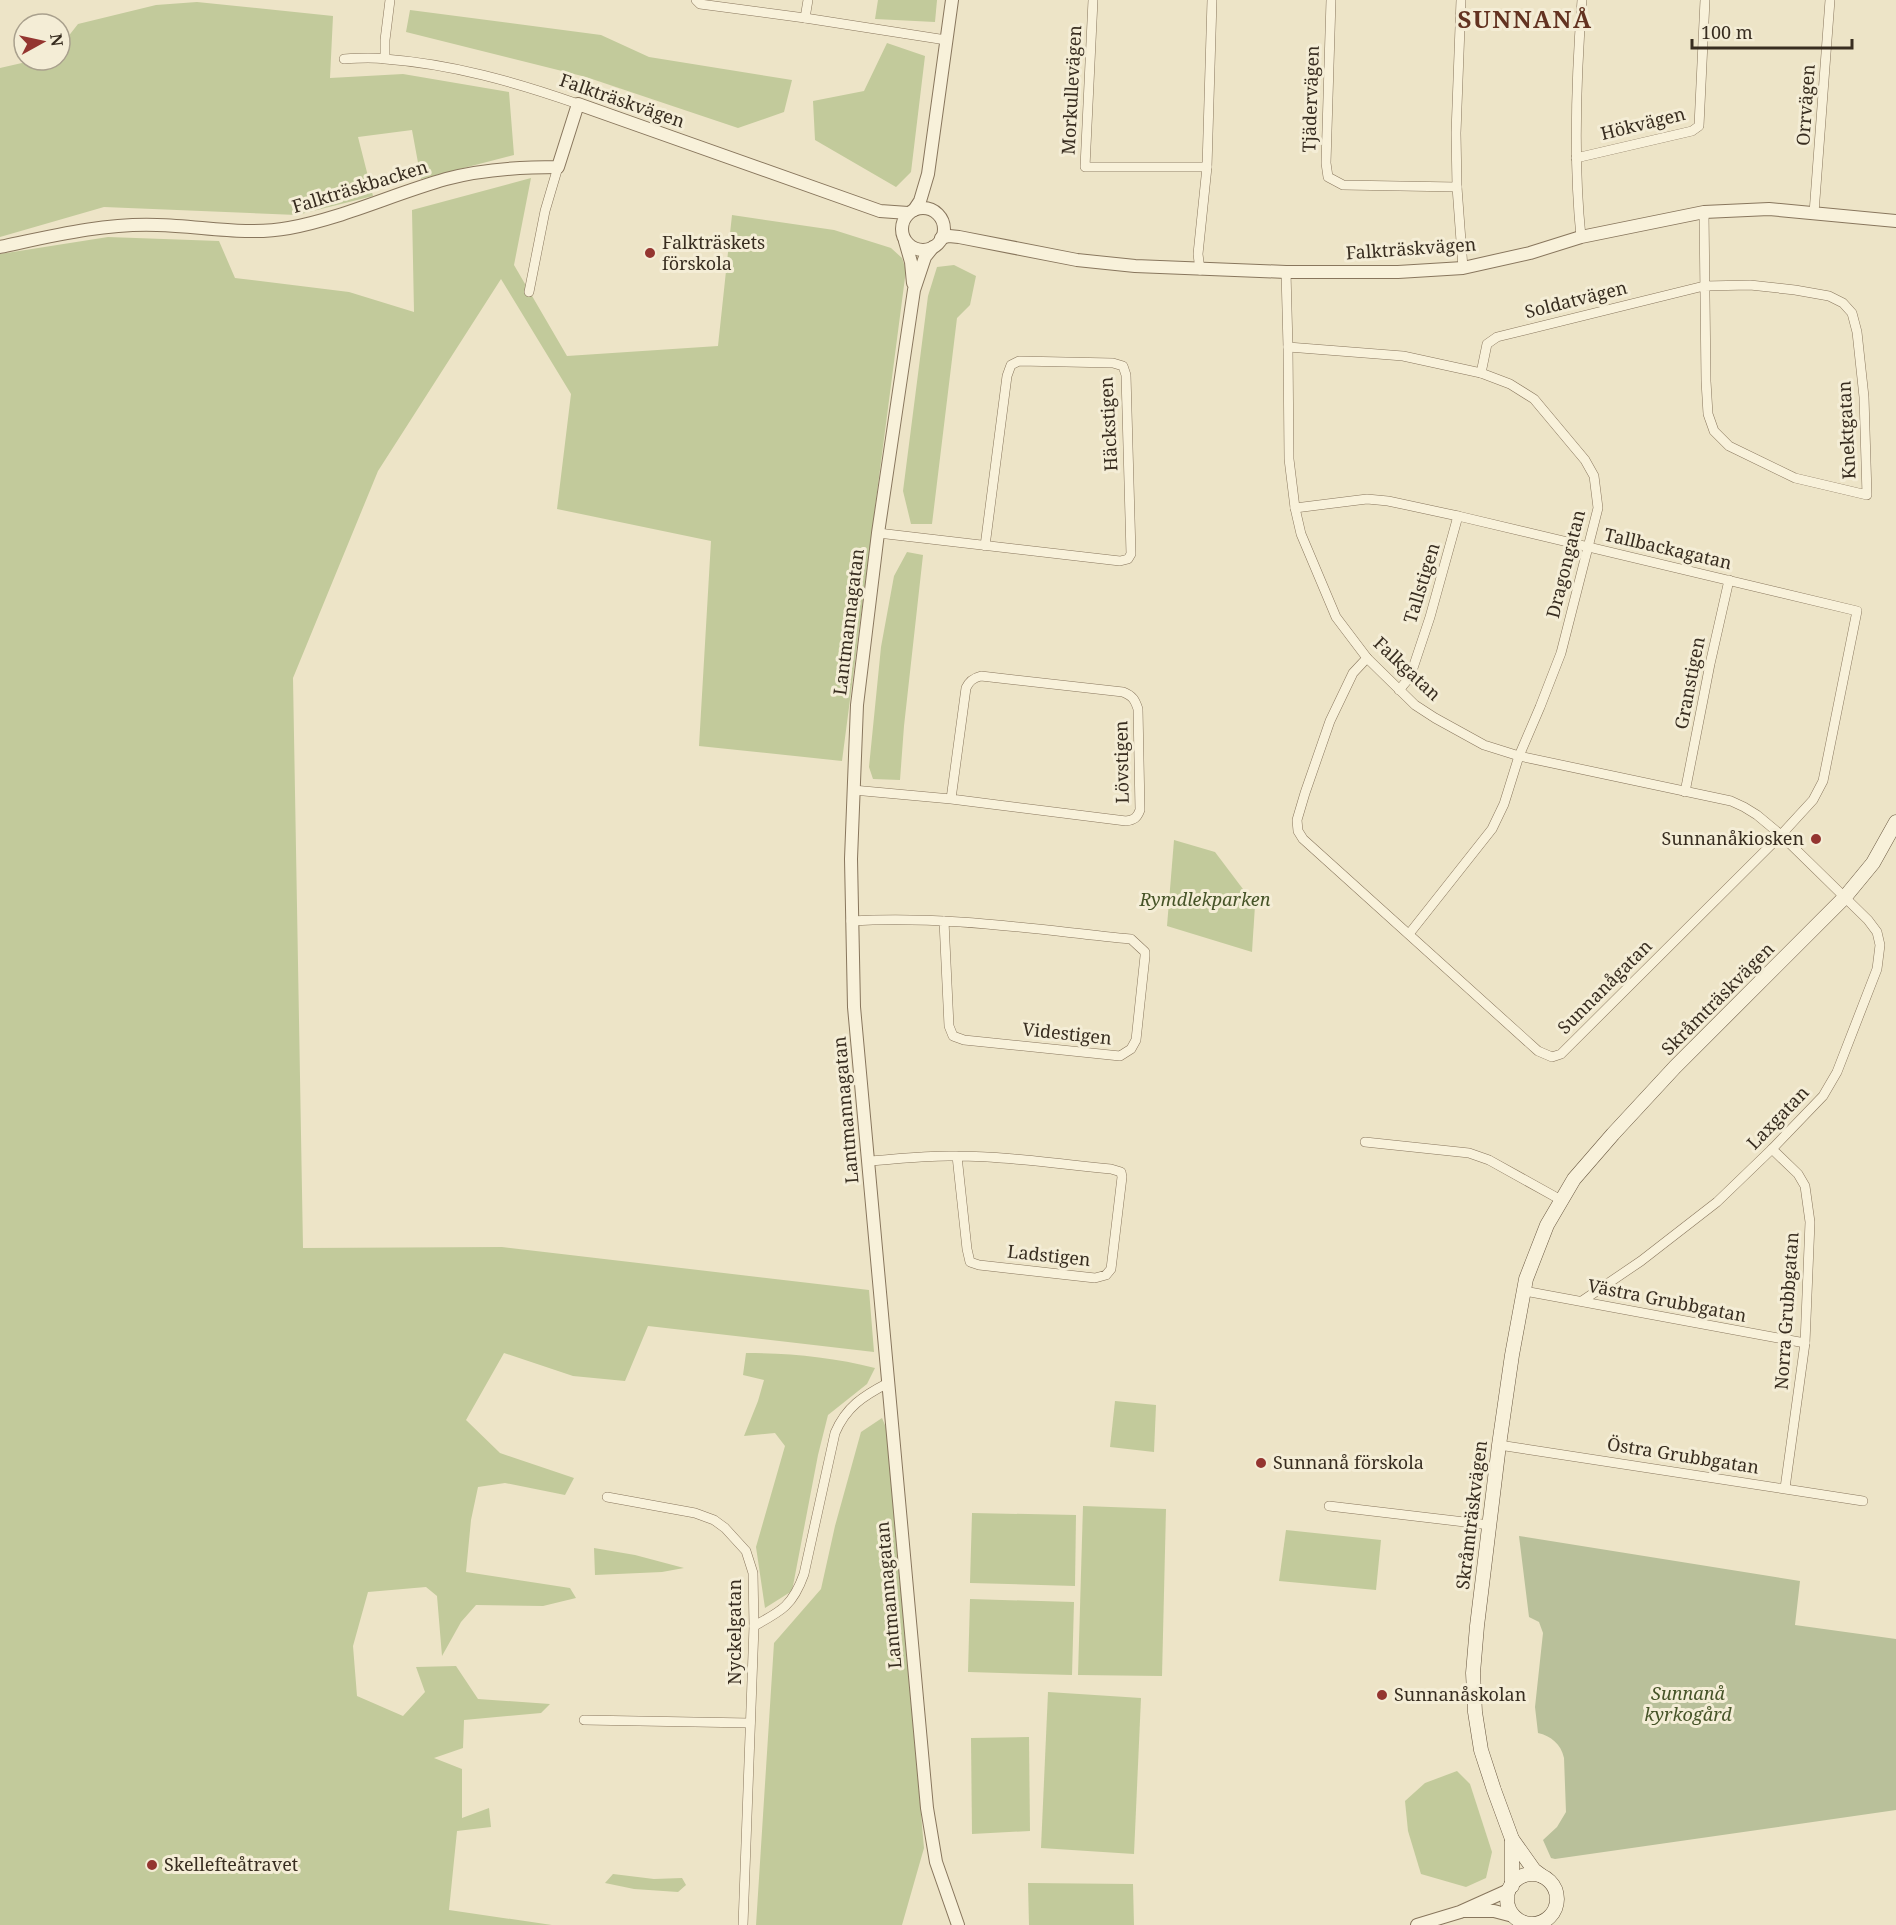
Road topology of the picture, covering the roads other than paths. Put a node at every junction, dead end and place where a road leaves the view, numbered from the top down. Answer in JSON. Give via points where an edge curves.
{"nodes":[{"id":1,"x":390,"y":0,"type":"edge"},
{"id":2,"x":808,"y":0,"type":"edge"},
{"id":3,"x":951,"y":0,"type":"edge"},
{"id":4,"x":1093,"y":0,"type":"edge"},
{"id":5,"x":1212,"y":0,"type":"edge"},
{"id":6,"x":1331,"y":0,"type":"edge"},
{"id":7,"x":1461,"y":0,"type":"edge"},
{"id":8,"x":1582,"y":0,"type":"edge"},
{"id":9,"x":1706,"y":0,"type":"edge"},
{"id":10,"x":1830,"y":0,"type":"edge"},
{"id":11,"x":698,"y":2,"type":"edge"},
{"id":12,"x":805,"y":18,"type":"junction"},
{"id":13,"x":946,"y":40,"type":"junction"},
{"id":14,"x":344,"y":58,"type":"dead end"},
{"id":15,"x":385,"y":58,"type":"junction"},
{"id":16,"x":578,"y":104,"type":"junction"},
{"id":17,"x":1576,"y":158,"type":"junction"},
{"id":18,"x":558,"y":167,"type":"junction"},
{"id":19,"x":1207,"y":167,"type":"junction"},
{"id":20,"x":928,"y":174,"type":"junction"},
{"id":21,"x":1456,"y":187,"type":"junction"},
{"id":22,"x":880,"y":211,"type":"junction"},
{"id":23,"x":911,"y":211,"type":"junction"},
{"id":24,"x":1704,"y":212,"type":"junction"},
{"id":25,"x":1814,"y":213,"type":"junction"},
{"id":26,"x":1896,"y":221,"type":"edge"},
{"id":27,"x":939,"y":231,"type":"junction"},
{"id":28,"x":903,"y":235,"type":"junction"},
{"id":29,"x":1581,"y":237,"type":"junction"},
{"id":30,"x":0,"y":247,"type":"edge"},
{"id":31,"x":1463,"y":268,"type":"junction"},
{"id":32,"x":1200,"y":270,"type":"junction"},
{"id":33,"x":1286,"y":272,"type":"junction"},
{"id":34,"x":1704,"y":286,"type":"junction"},
{"id":35,"x":914,"y":290,"type":"junction"},
{"id":36,"x":529,"y":292,"type":"dead end"},
{"id":37,"x":1288,"y":347,"type":"junction"},
{"id":38,"x":1481,"y":373,"type":"junction"},
{"id":39,"x":1295,"y":508,"type":"junction"},
{"id":40,"x":1458,"y":516,"type":"junction"},
{"id":41,"x":878,"y":533,"type":"junction"},
{"id":42,"x":985,"y":546,"type":"junction"},
{"id":43,"x":1589,"y":548,"type":"junction"},
{"id":44,"x":1729,"y":580,"type":"junction"},
{"id":45,"x":1857,"y":611,"type":"joint"},
{"id":46,"x":1367,"y":658,"type":"junction"},
{"id":47,"x":1399,"y":690,"type":"junction"},
{"id":48,"x":1519,"y":756,"type":"junction"},
{"id":49,"x":853,"y":790,"type":"junction"},
{"id":50,"x":1685,"y":792,"type":"junction"},
{"id":51,"x":951,"y":799,"type":"junction"},
{"id":52,"x":1896,"y":822,"type":"edge"},
{"id":53,"x":1781,"y":835,"type":"junction"},
{"id":54,"x":1845,"y":897,"type":"junction"},
{"id":55,"x":851,"y":921,"type":"junction"},
{"id":56,"x":944,"y":921,"type":"junction"},
{"id":57,"x":1409,"y":933,"type":"junction"},
{"id":58,"x":1365,"y":1142,"type":"dead end"},
{"id":59,"x":1772,"y":1149,"type":"junction"},
{"id":60,"x":957,"y":1156,"type":"junction"},
{"id":61,"x":869,"y":1161,"type":"junction"},
{"id":62,"x":1562,"y":1200,"type":"junction"},
{"id":63,"x":1524,"y":1291,"type":"junction"},
{"id":64,"x":1582,"y":1301,"type":"junction"},
{"id":65,"x":1805,"y":1343,"type":"junction"},
{"id":66,"x":888,"y":1383,"type":"junction"},
{"id":67,"x":1499,"y":1445,"type":"junction"},
{"id":68,"x":1785,"y":1488,"type":"junction"},
{"id":69,"x":608,"y":1497,"type":"dead end"},
{"id":70,"x":1863,"y":1502,"type":"dead end"},
{"id":71,"x":1329,"y":1506,"type":"dead end"},
{"id":72,"x":1490,"y":1525,"type":"junction"},
{"id":73,"x":754,"y":1626,"type":"junction"},
{"id":74,"x":584,"y":1720,"type":"dead end"},
{"id":75,"x":750,"y":1723,"type":"junction"},
{"id":76,"x":1512,"y":1839,"type":"junction"},
{"id":77,"x":1542,"y":1875,"type":"junction"},
{"id":78,"x":1511,"y":1888,"type":"junction"},
{"id":79,"x":1460,"y":1912,"type":"junction"},
{"id":80,"x":1513,"y":1916,"type":"junction"},
{"id":81,"x":1553,"y":1919,"type":"edge"},
{"id":82,"x":1527,"y":1924,"type":"edge"},
{"id":83,"x":743,"y":1925,"type":"edge"},
{"id":84,"x":958,"y":1925,"type":"edge"},
{"id":85,"x":1417,"y":1925,"type":"edge"}],
"edges":[{"from":1,"to":15,"type":"street"},
{"from":2,"to":12,"type":"street"},
{"from":3,"to":13,"type":"street"},
{"from":4,"to":19,"type":"street","name":"Morkullevägen","via":[[1085,167]]},
{"from":5,"to":19,"type":"street"},
{"from":6,"to":21,"type":"street","name":"Tjädervägen","via":[[1328,177],[1343,185]]},
{"from":7,"to":21,"type":"street"},
{"from":8,"to":17,"type":"street","name":"Hökvägen"},
{"from":9,"to":17,"type":"street","name":"Hökvägen","via":[[1699,126],[1692,132]]},
{"from":10,"to":25,"type":"street","name":"Orrvägen"},
{"from":11,"to":12,"type":"street"},
{"from":12,"to":13,"type":"street"},
{"from":13,"to":20,"type":"street"},
{"from":14,"to":15,"type":"street","name":"Falkträskvägen"},
{"from":15,"to":16,"type":"street","name":"Falkträskvägen","via":[[472,72]]},
{"from":16,"to":18,"type":"street"},
{"from":16,"to":22,"type":"street","name":"Falkträskvägen"},
{"from":17,"to":29,"type":"street","name":"Hökvägen"},
{"from":18,"to":30,"type":"street","name":"Falkträskbacken","via":[[500,168],[446,179],[322,221],[287,228],[248,232],[124,226],[82,230]]},
{"from":18,"to":36,"type":"street"},
{"from":19,"to":32,"type":"street","via":[[1198,254]]},
{"from":20,"to":23,"type":"street","via":[[921,201]]},
{"from":20,"to":27,"type":"street"},
{"from":21,"to":31,"type":"street"},
{"from":22,"to":23,"type":"street"},
{"from":22,"to":28,"type":"street"},
{"from":23,"to":27,"type":"street","via":[[926,208]]},
{"from":23,"to":28,"type":"street","via":[[902,223]]},
{"from":24,"to":25,"type":"street","name":"Falkträskvägen","via":[[1769,209]]},
{"from":24,"to":29,"type":"street","name":"Falkträskvägen"},
{"from":24,"to":34,"type":"street","name":"Knektgatan"},
{"from":25,"to":26,"type":"street","name":"Falkträskvägen"},
{"from":27,"to":28,"type":"street","via":[[920,249],[914,248]]},
{"from":27,"to":32,"type":"street","name":"Falkträskvägen","via":[[1077,260]]},
{"from":27,"to":35,"type":"street","name":"Lantmannagatan"},
{"from":28,"to":35,"type":"street","name":"Lantmannagatan"},
{"from":29,"to":31,"type":"street","name":"Falkträskvägen"},
{"from":31,"to":33,"type":"street","name":"Falkträskvägen"},
{"from":32,"to":33,"type":"street","name":"Falkträskvägen"},
{"from":33,"to":37,"type":"street","name":"Falkgatan"},
{"from":34,"to":34,"type":"street","name":"Knektgatan","via":[[1707,403],[1714,431],[1729,446],[1795,478],[1867,495],[1864,397],[1852,313],[1829,296],[1750,285]]},
{"from":34,"to":38,"type":"street","name":"Soldatvägen","via":[[1497,337],[1487,344]]},
{"from":35,"to":41,"type":"street","name":"Lantmannagatan"},
{"from":37,"to":38,"type":"street","name":"Dragongatan","via":[[1402,356]]},
{"from":37,"to":39,"type":"street","name":"Falkgatan","via":[[1288,459]]},
{"from":38,"to":43,"type":"street","name":"Dragongatan","via":[[1534,399],[1585,460],[1594,476],[1598,508]]},
{"from":39,"to":40,"type":"street","name":"Tallbackagatan","via":[[1367,499]]},
{"from":39,"to":46,"type":"street","name":"Falkgatan","via":[[1336,617]]},
{"from":40,"to":43,"type":"street","name":"Tallbackagatan"},
{"from":40,"to":47,"type":"street","name":"Tallstigen","via":[[1410,677]]},
{"from":41,"to":42,"type":"street","name":"Häckstigen"},
{"from":41,"to":49,"type":"street","name":"Lantmannagatan","via":[[857,705]]},
{"from":42,"to":42,"type":"street","name":"Häckstigen","via":[[1128,559],[1131,554],[1123,366],[1018,361],[1011,365]]},
{"from":43,"to":44,"type":"street","name":"Tallbackagatan"},
{"from":43,"to":48,"type":"street","name":"Dragongatan","via":[[1561,653]]},
{"from":44,"to":45,"type":"street","name":"Tallbackagatan"},
{"from":44,"to":50,"type":"street","name":"Granstigen"},
{"from":45,"to":53,"type":"street","name":"Sunnanågatan","via":[[1823,781],[1813,801]]},
{"from":46,"to":47,"type":"street","name":"Falkgatan"},
{"from":46,"to":57,"type":"street","name":"Sunnanågatan","via":[[1353,673],[1330,721],[1297,820],[1298,831]]},
{"from":47,"to":48,"type":"street","name":"Falkgatan","via":[[1415,705],[1461,733]]},
{"from":48,"to":50,"type":"street","name":"Falkgatan"},
{"from":48,"to":57,"type":"street","name":"Dragongatan","via":[[1492,829]]},
{"from":49,"to":51,"type":"street","name":"Lövstigen"},
{"from":49,"to":55,"type":"street","name":"Lantmannagatan"},
{"from":50,"to":53,"type":"street","name":"Falkgatan","via":[[1731,801]]},
{"from":51,"to":51,"type":"street","name":"Lövstigen","via":[[1133,820],[1140,810],[1135,700],[1123,692],[974,678],[966,687]]},
{"from":52,"to":54,"type":"main road","name":"Skråmträskvägen","via":[[1873,863]]},
{"from":53,"to":54,"type":"street","name":"Falkgatan"},
{"from":53,"to":57,"type":"street","name":"Sunnanågatan","via":[[1570,1046],[1552,1057],[1538,1051]]},
{"from":54,"to":59,"type":"street","name":"Laxgatan","via":[[1877,932],[1881,945],[1877,969],[1837,1072],[1823,1096]]},
{"from":54,"to":62,"type":"main road","name":"Skråmträskvägen","via":[[1675,1067],[1574,1179]]},
{"from":55,"to":56,"type":"street","name":"Videstigen"},
{"from":55,"to":61,"type":"street","name":"Lantmannagatan","via":[[854,1007]]},
{"from":56,"to":56,"type":"street","name":"Videstigen","via":[[1131,939],[1145,956],[1136,1041],[1131,1049],[1120,1056],[953,1036],[949,1026]]},
{"from":58,"to":62,"type":"street","via":[[1469,1153]]},
{"from":59,"to":64,"type":"street","name":"Laxgatan","via":[[1717,1202]]},
{"from":59,"to":65,"type":"street","name":"Norra Grubbgatan","via":[[1798,1174],[1807,1194],[1810,1222]]},
{"from":60,"to":60,"type":"street","name":"Ladstigen","via":[[1121,1172],[1111,1269],[1095,1278],[970,1262]]},
{"from":60,"to":61,"type":"street","name":"Ladstigen"},
{"from":61,"to":66,"type":"street","name":"Lantmannagatan"},
{"from":62,"to":63,"type":"main road","name":"Skråmträskvägen","via":[[1547,1225]]},
{"from":63,"to":64,"type":"street","name":"Västra Grubbgatan"},
{"from":63,"to":67,"type":"main road","name":"Skråmträskvägen"},
{"from":64,"to":65,"type":"street","name":"Västra Grubbgatan"},
{"from":65,"to":68,"type":"street","name":"Norra Grubbgatan"},
{"from":66,"to":73,"type":"street","via":[[842,1417],[798,1592],[781,1611]]},
{"from":66,"to":84,"type":"street","name":"Lantmannagatan","via":[[927,1808],[936,1862]]},
{"from":67,"to":68,"type":"street","name":"Östra Grubbgatan"},
{"from":67,"to":72,"type":"main road","name":"Skråmträskvägen"},
{"from":68,"to":70,"type":"street","name":"Östra Grubbgatan"},
{"from":69,"to":73,"type":"street","name":"Nyckelgatan","via":[[695,1513],[725,1528],[746,1551],[753,1573]]},
{"from":71,"to":72,"type":"street"},
{"from":72,"to":76,"type":"main road","name":"Skråmträskvägen","via":[[1474,1661],[1475,1712],[1481,1750]]},
{"from":73,"to":75,"type":"street","name":"Nyckelgatan"},
{"from":74,"to":75,"type":"street"},
{"from":75,"to":83,"type":"street","name":"Nyckelgatan"},
{"from":76,"to":77,"type":"main road","name":"Skråmträskvägen"},
{"from":76,"to":78,"type":"main road","name":"Skråmträskvägen"},
{"from":77,"to":78,"type":"main road","via":[[1524,1875]]},
{"from":77,"to":81,"type":"main road","via":[[1555,1889]]},
{"from":78,"to":79,"type":"street"},
{"from":78,"to":80,"type":"main road","via":[[1508,1899]]},
{"from":79,"to":80,"type":"street","via":[[1494,1911]]},
{"from":79,"to":85,"type":"street"},
{"from":80,"to":82,"type":"main road"},
{"from":81,"to":82,"type":"main road"}]}
